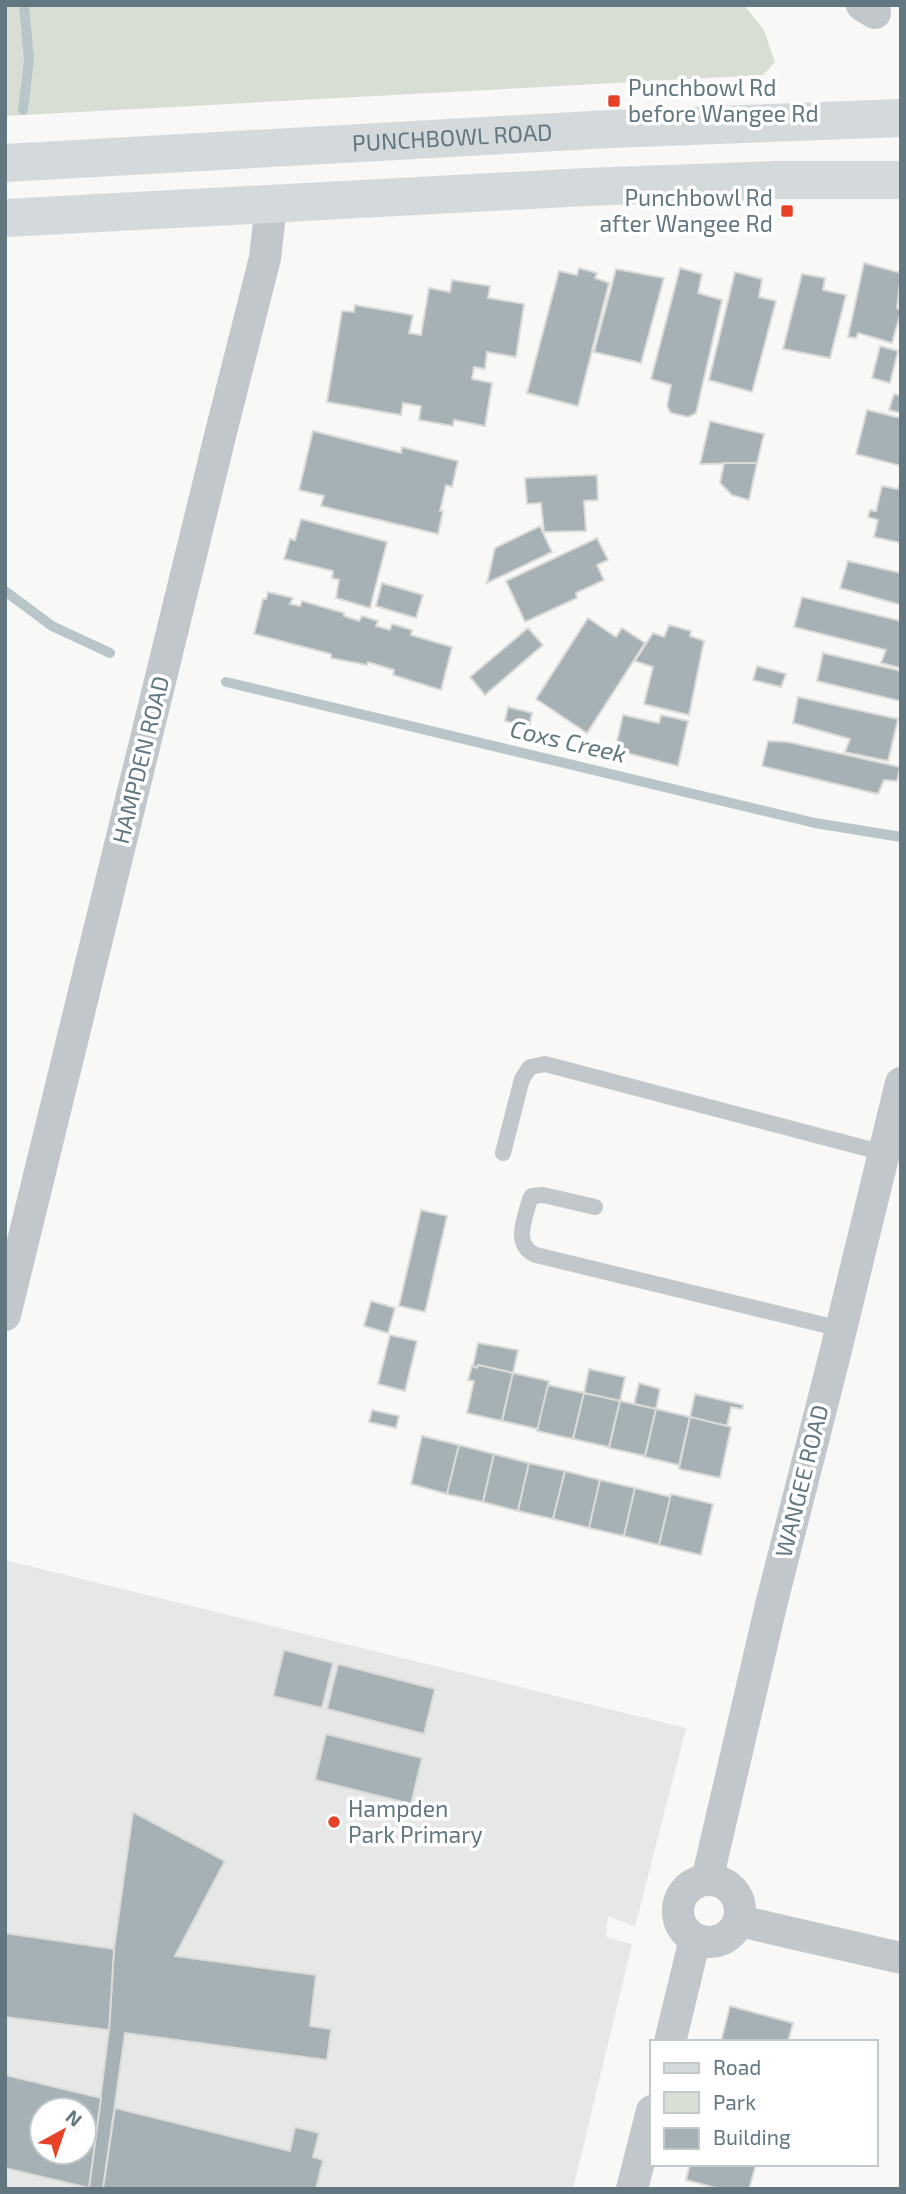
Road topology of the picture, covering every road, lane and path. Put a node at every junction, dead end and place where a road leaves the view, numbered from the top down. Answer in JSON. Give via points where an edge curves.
{"nodes":[{"id":1,"x":901,"y":118,"type":"edge"},
{"id":2,"x":5,"y":163,"type":"edge"},
{"id":3,"x":901,"y":180,"type":"edge"},
{"id":4,"x":271,"y":205,"type":"junction"},
{"id":5,"x":5,"y":218,"type":"edge"},
{"id":6,"x":901,"y":1083,"type":"edge"},
{"id":7,"x":503,"y":1153,"type":"dead end"},
{"id":8,"x":884,"y":1153,"type":"junction"},
{"id":9,"x":595,"y":1207,"type":"dead end"},
{"id":10,"x":5,"y":1315,"type":"edge"},
{"id":11,"x":841,"y":1329,"type":"junction"},
{"id":12,"x":707,"y":1880,"type":"junction"},
{"id":13,"x":739,"y":1922,"type":"junction"},
{"id":14,"x":695,"y":1939,"type":"junction"},
{"id":15,"x":901,"y":1958,"type":"edge"},
{"id":16,"x":670,"y":2040,"type":"edge"},
{"id":17,"x":650,"y":2119,"type":"edge"},
{"id":18,"x":632,"y":2189,"type":"edge"}],
"edges":[{"from":1,"to":2,"type":"main road","name":"PUNCHBOWL ROAD","via":[[610,129]]},
{"from":3,"to":4,"type":"main road","via":[[586,187]]},
{"from":4,"to":5,"type":"main road"},
{"from":4,"to":10,"type":"street","name":"HAMPDEN ROAD","via":[[265,258]]},
{"from":6,"to":8,"type":"street","name":"WANGEE ROAD"},
{"from":7,"to":8,"type":"lane","via":[[522,1079],[530,1067],[545,1064]]},
{"from":8,"to":11,"type":"street","name":"WANGEE ROAD"},
{"from":9,"to":11,"type":"lane","via":[[532,1196],[521,1237],[526,1250]]},
{"from":11,"to":12,"type":"street","name":"WANGEE ROAD"},
{"from":12,"to":13,"type":"street","via":[[718,1881],[734,1893],[741,1912]]},
{"from":12,"to":14,"type":"street","via":[[689,1888],[679,1904],[681,1924]]},
{"from":13,"to":14,"type":"street","via":[[721,1940]]},
{"from":13,"to":15,"type":"street"},
{"from":14,"to":16,"type":"street"},
{"from":17,"to":18,"type":"street"}]}
